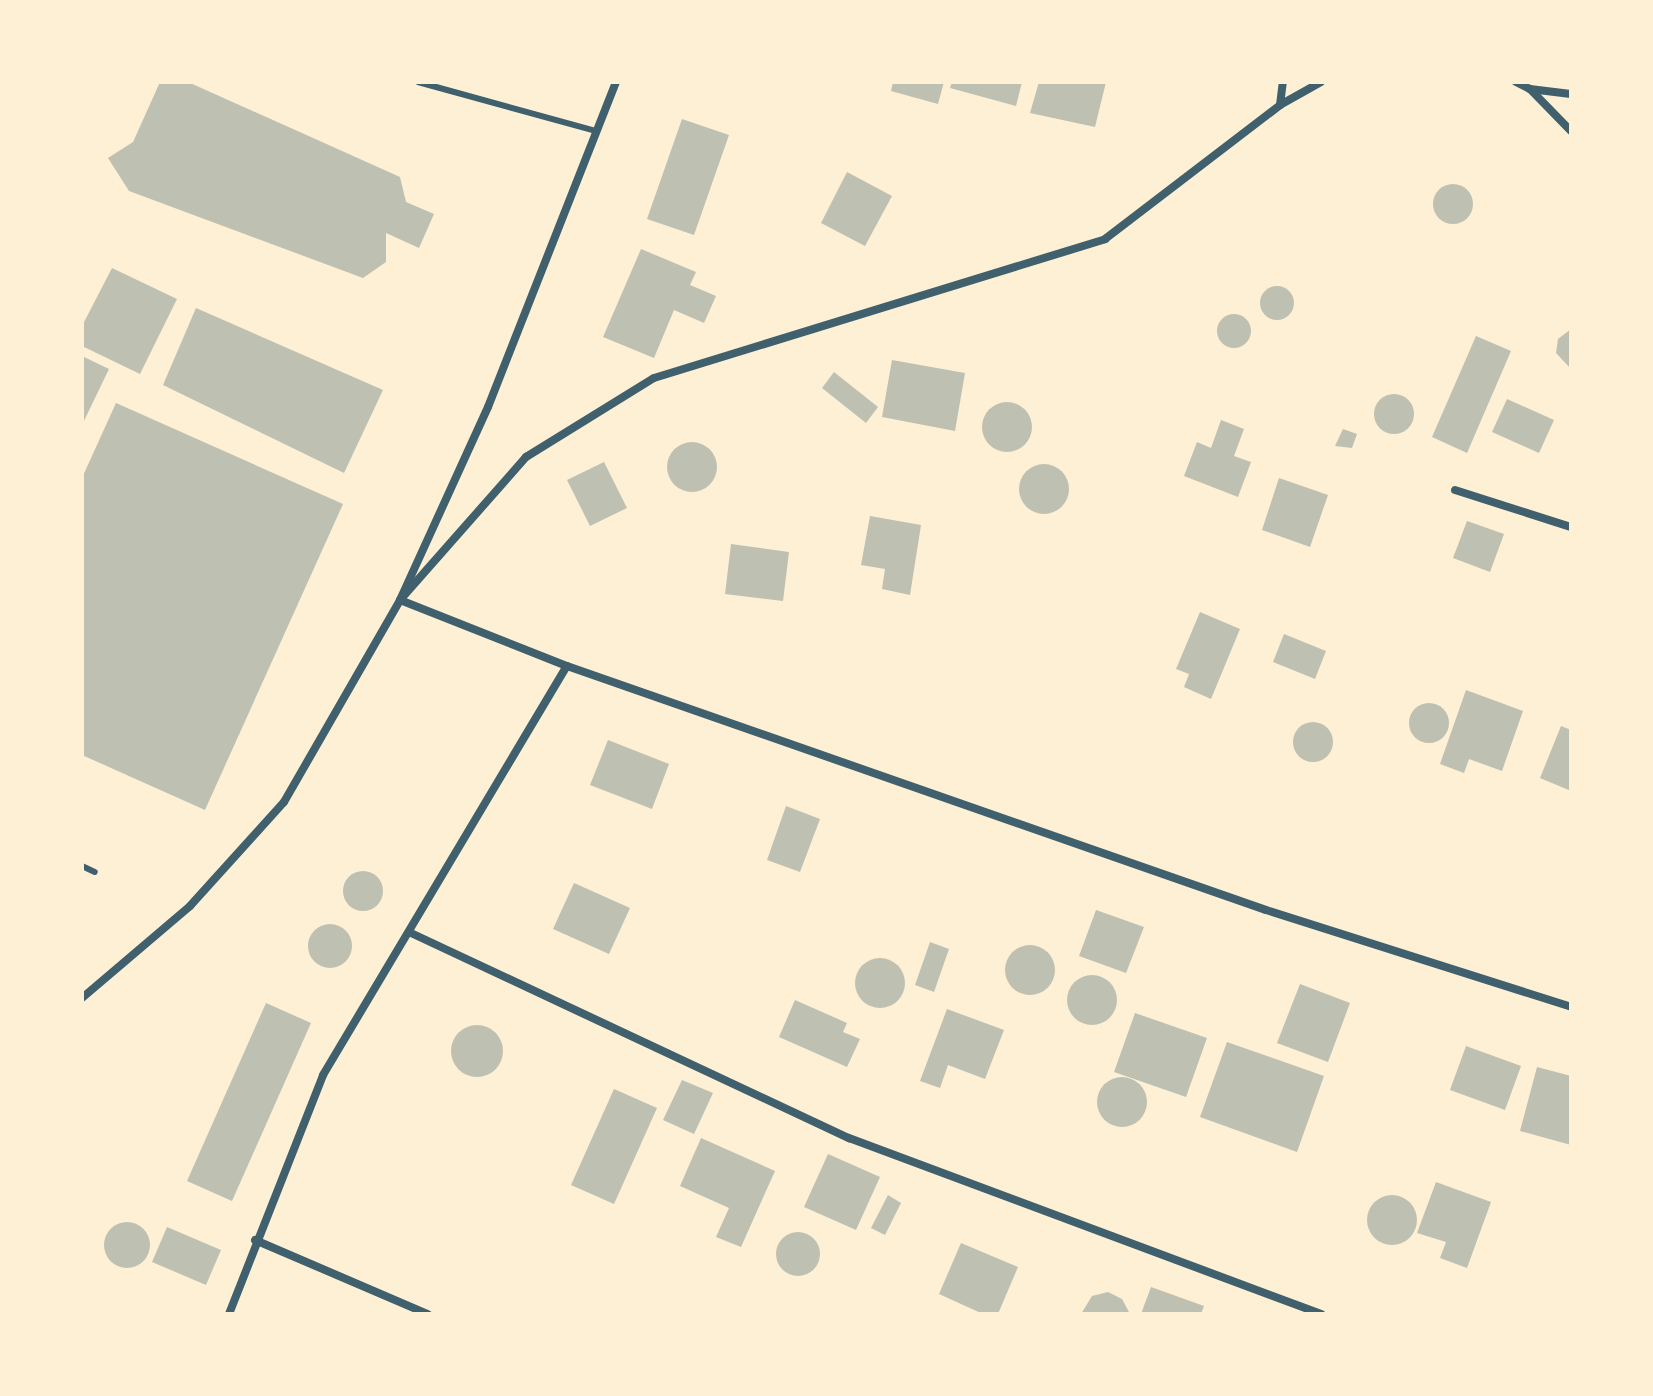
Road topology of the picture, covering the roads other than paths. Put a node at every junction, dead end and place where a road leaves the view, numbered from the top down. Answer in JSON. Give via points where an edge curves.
{"nodes":[{"id":1,"x":418,"y":82,"type":"edge"},
{"id":2,"x":616,"y":82,"type":"edge"},
{"id":3,"x":1283,"y":82,"type":"edge"},
{"id":4,"x":1321,"y":82,"type":"edge"},
{"id":5,"x":1516,"y":82,"type":"edge"},
{"id":6,"x":1530,"y":89,"type":"junction"},
{"id":7,"x":1571,"y":94,"type":"edge"},
{"id":8,"x":1280,"y":105,"type":"junction"},
{"id":9,"x":596,"y":131,"type":"junction"},
{"id":10,"x":1571,"y":131,"type":"edge"},
{"id":11,"x":1455,"y":490,"type":"dead end"},
{"id":12,"x":1571,"y":527,"type":"edge"},
{"id":13,"x":400,"y":600,"type":"junction"},
{"id":14,"x":567,"y":666,"type":"junction"},
{"id":15,"x":82,"y":866,"type":"edge"},
{"id":16,"x":95,"y":872,"type":"dead end"},
{"id":17,"x":411,"y":933,"type":"junction"},
{"id":18,"x":82,"y":998,"type":"edge"},
{"id":19,"x":1571,"y":1007,"type":"edge"},
{"id":20,"x":255,"y":1240,"type":"junction"},
{"id":21,"x":229,"y":1314,"type":"edge"},
{"id":22,"x":428,"y":1314,"type":"edge"},
{"id":23,"x":1321,"y":1314,"type":"edge"}],
"edges":[{"from":1,"to":9,"type":"lane"},
{"from":2,"to":9,"type":"street"},
{"from":3,"to":8,"type":"street"},
{"from":4,"to":8,"type":"street"},
{"from":5,"to":6,"type":"street"},
{"from":6,"to":7,"type":"street"},
{"from":6,"to":10,"type":"street"},
{"from":8,"to":13,"type":"street","via":[[1105,239],[654,378],[526,457]]},
{"from":9,"to":13,"type":"street","via":[[488,407]]},
{"from":11,"to":12,"type":"street"},
{"from":13,"to":14,"type":"street"},
{"from":13,"to":18,"type":"street","via":[[284,802],[190,906]]},
{"from":14,"to":17,"type":"street","via":[[480,804]]},
{"from":14,"to":19,"type":"street","via":[[1266,910]]},
{"from":15,"to":16,"type":"lane"},
{"from":17,"to":20,"type":"street","via":[[323,1075]]},
{"from":17,"to":23,"type":"street","via":[[849,1138]]},
{"from":20,"to":21,"type":"street"},
{"from":20,"to":22,"type":"street"}]}
